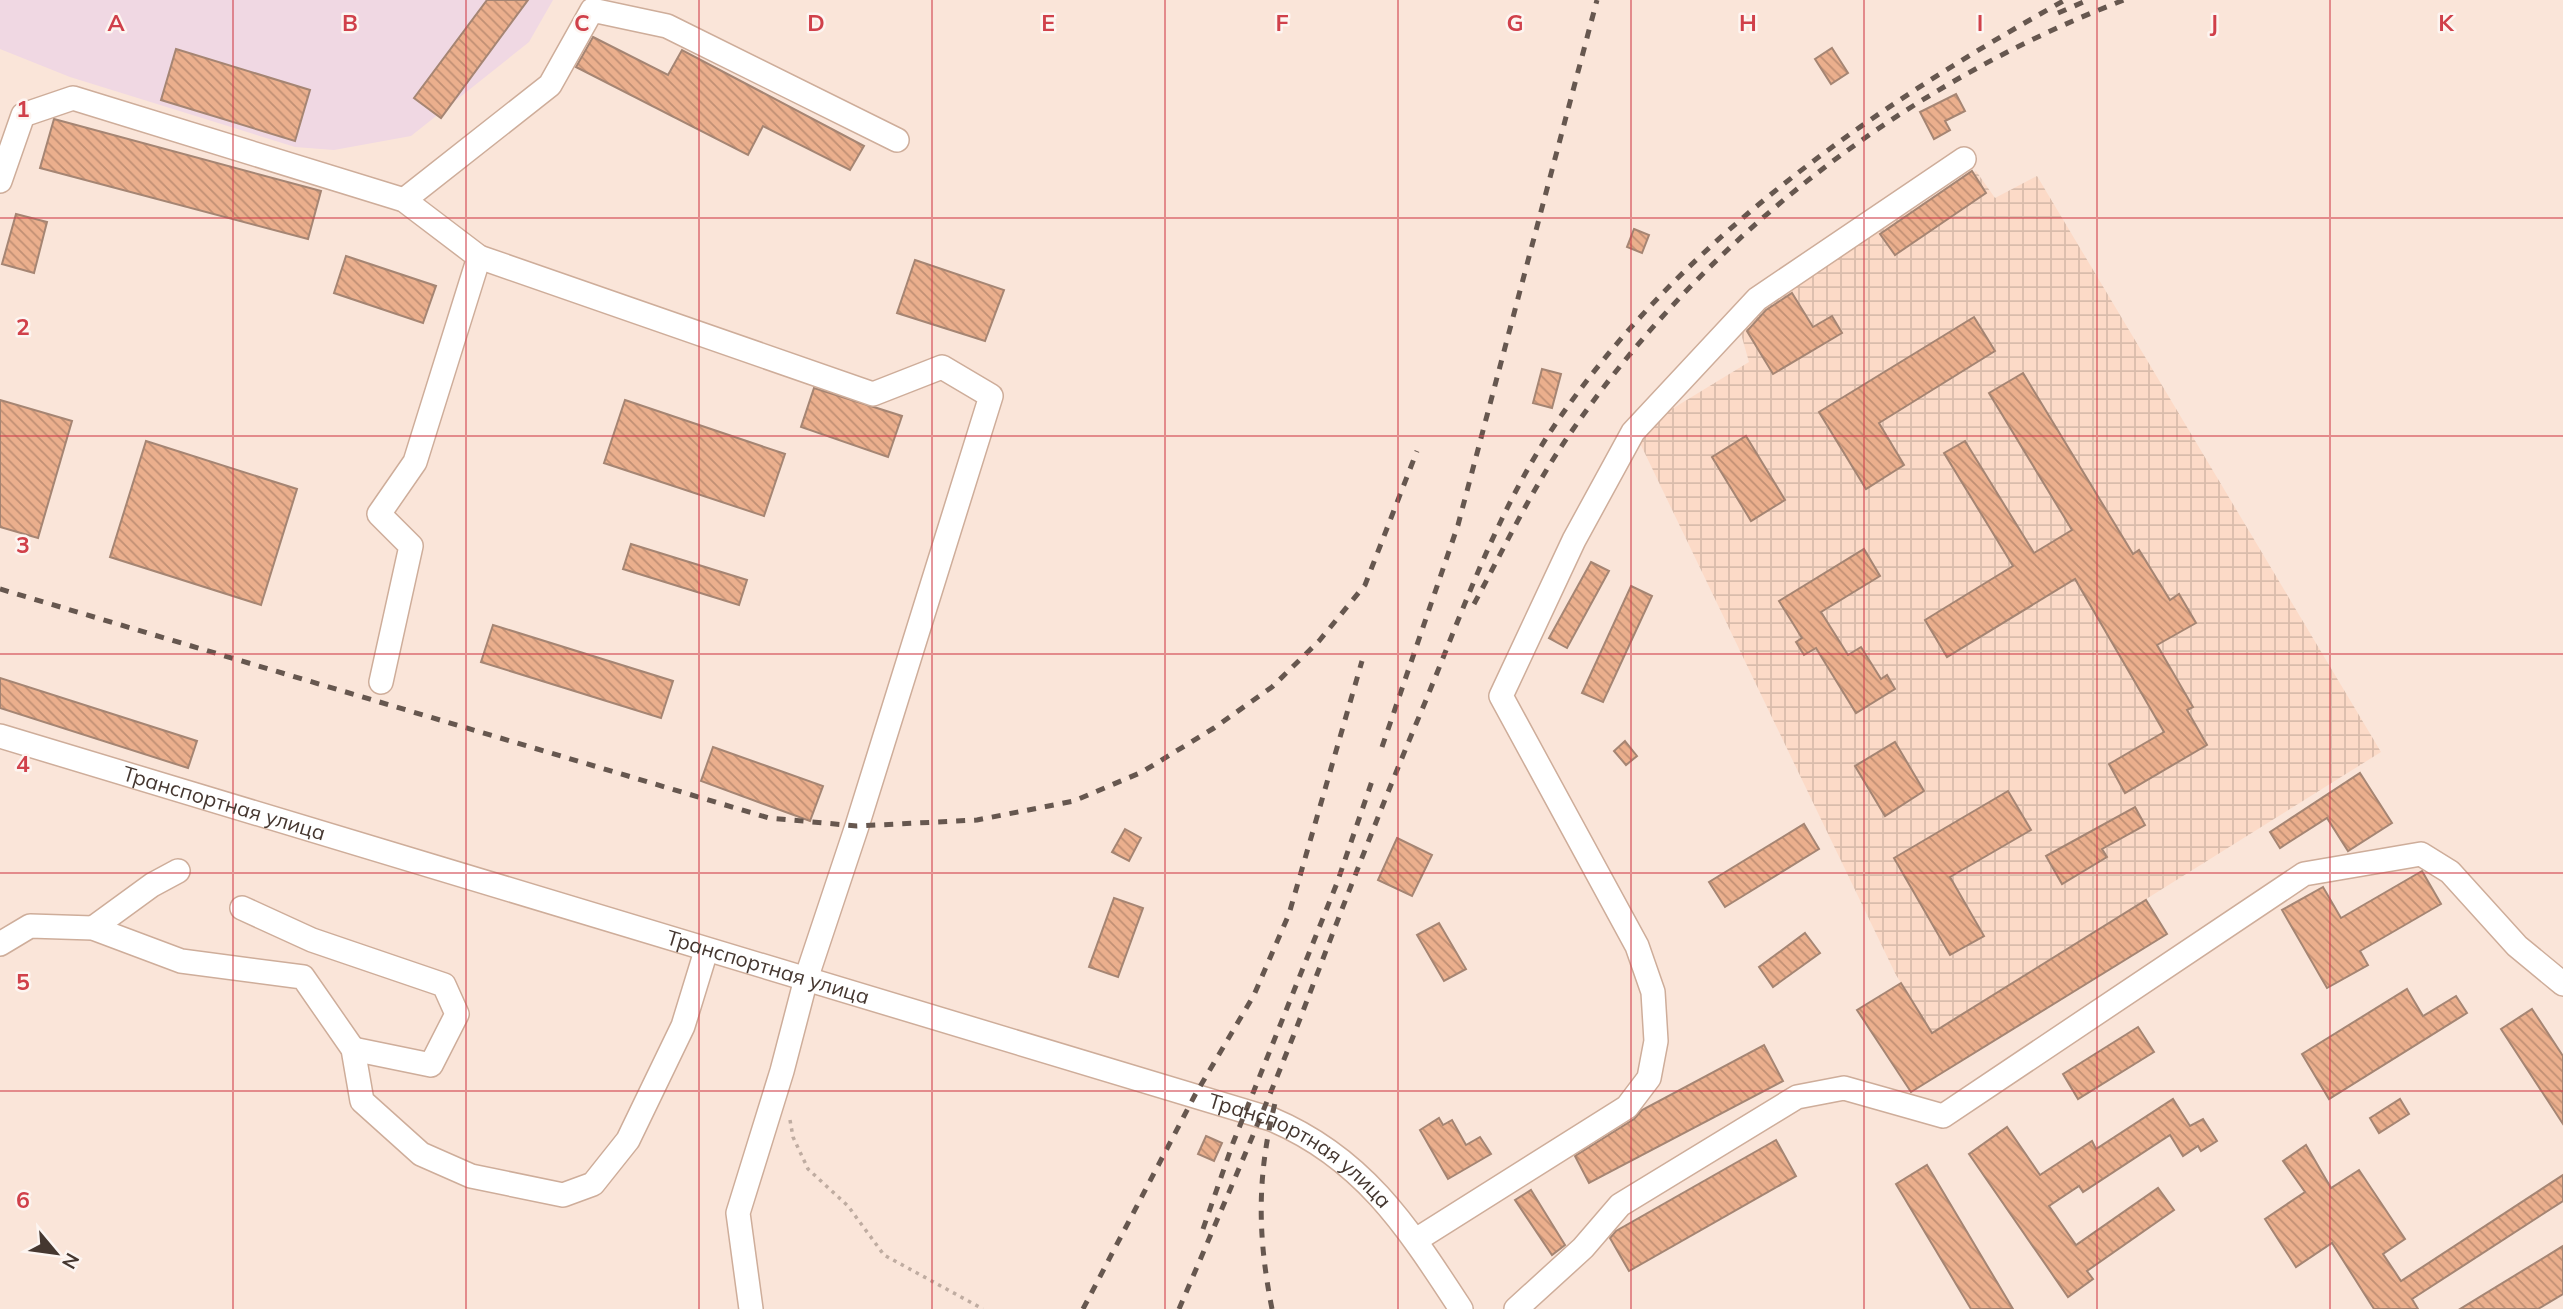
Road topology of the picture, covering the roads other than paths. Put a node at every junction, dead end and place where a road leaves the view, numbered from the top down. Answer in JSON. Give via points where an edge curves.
{"nodes":[{"id":1,"x":897,"y":140,"type":"dead end"},
{"id":2,"x":1964,"y":159,"type":"dead end"},
{"id":3,"x":0,"y":181,"type":"edge"},
{"id":4,"x":404,"y":200,"type":"junction"},
{"id":5,"x":479,"y":257,"type":"junction"},
{"id":6,"x":381,"y":682,"type":"dead end"},
{"id":7,"x":0,"y":736,"type":"edge"},
{"id":8,"x":178,"y":871,"type":"dead end"},
{"id":9,"x":242,"y":908,"type":"dead end"},
{"id":10,"x":93,"y":928,"type":"junction"},
{"id":11,"x":312,"y":940,"type":"junction"},
{"id":12,"x":0,"y":944,"type":"edge"},
{"id":13,"x":706,"y":951,"type":"junction"},
{"id":14,"x":303,"y":977,"type":"junction"},
{"id":15,"x":806,"y":979,"type":"junction"},
{"id":16,"x":2563,"y":984,"type":"edge"},
{"id":17,"x":353,"y":1049,"type":"junction"},
{"id":18,"x":1416,"y":1240,"type":"junction"},
{"id":19,"x":751,"y":1309,"type":"edge"},
{"id":20,"x":1461,"y":1309,"type":"edge"},
{"id":21,"x":1516,"y":1309,"type":"edge"}],
"edges":[{"from":1,"to":4,"type":"street","via":[[667,26],[592,10],[550,85]]},
{"from":2,"to":18,"type":"street","via":[[1757,299],[1633,432],[1574,540],[1501,696],[1637,946],[1653,992],[1656,1041],[1649,1078],[1627,1107]]},
{"from":3,"to":4,"type":"street","via":[[23,115],[73,98]]},
{"from":4,"to":5,"type":"street"},
{"from":5,"to":6,"type":"street","via":[[415,462],[379,514],[411,546]]},
{"from":5,"to":15,"type":"street","via":[[873,394],[942,367],[990,396]]},
{"from":7,"to":13,"type":"street","name":"Транспортная улица"},
{"from":8,"to":10,"type":"street"},
{"from":9,"to":11,"type":"street"},
{"from":10,"to":12,"type":"street","via":[[30,926]]},
{"from":10,"to":14,"type":"street","via":[[181,961]]},
{"from":11,"to":14,"type":"street"},
{"from":11,"to":17,"type":"street","via":[[444,985],[457,1014],[431,1065]]},
{"from":13,"to":15,"type":"street","name":"Транспортная улица"},
{"from":13,"to":17,"type":"street","via":[[683,1026],[628,1140],[593,1184],[563,1195],[471,1176],[421,1154],[362,1101]]},
{"from":14,"to":17,"type":"street"},
{"from":15,"to":18,"type":"street","name":"Транспортная улица","via":[[1290,1127],[1353,1169]]},
{"from":15,"to":19,"type":"street","via":[[738,1213]]},
{"from":16,"to":21,"type":"street","via":[[2517,946],[2449,872],[2420,854],[2304,874],[1942,1116],[1844,1088],[1797,1097],[1620,1205],[1583,1248]]},
{"from":18,"to":20,"type":"street","name":"Транспортная улица"}]}
